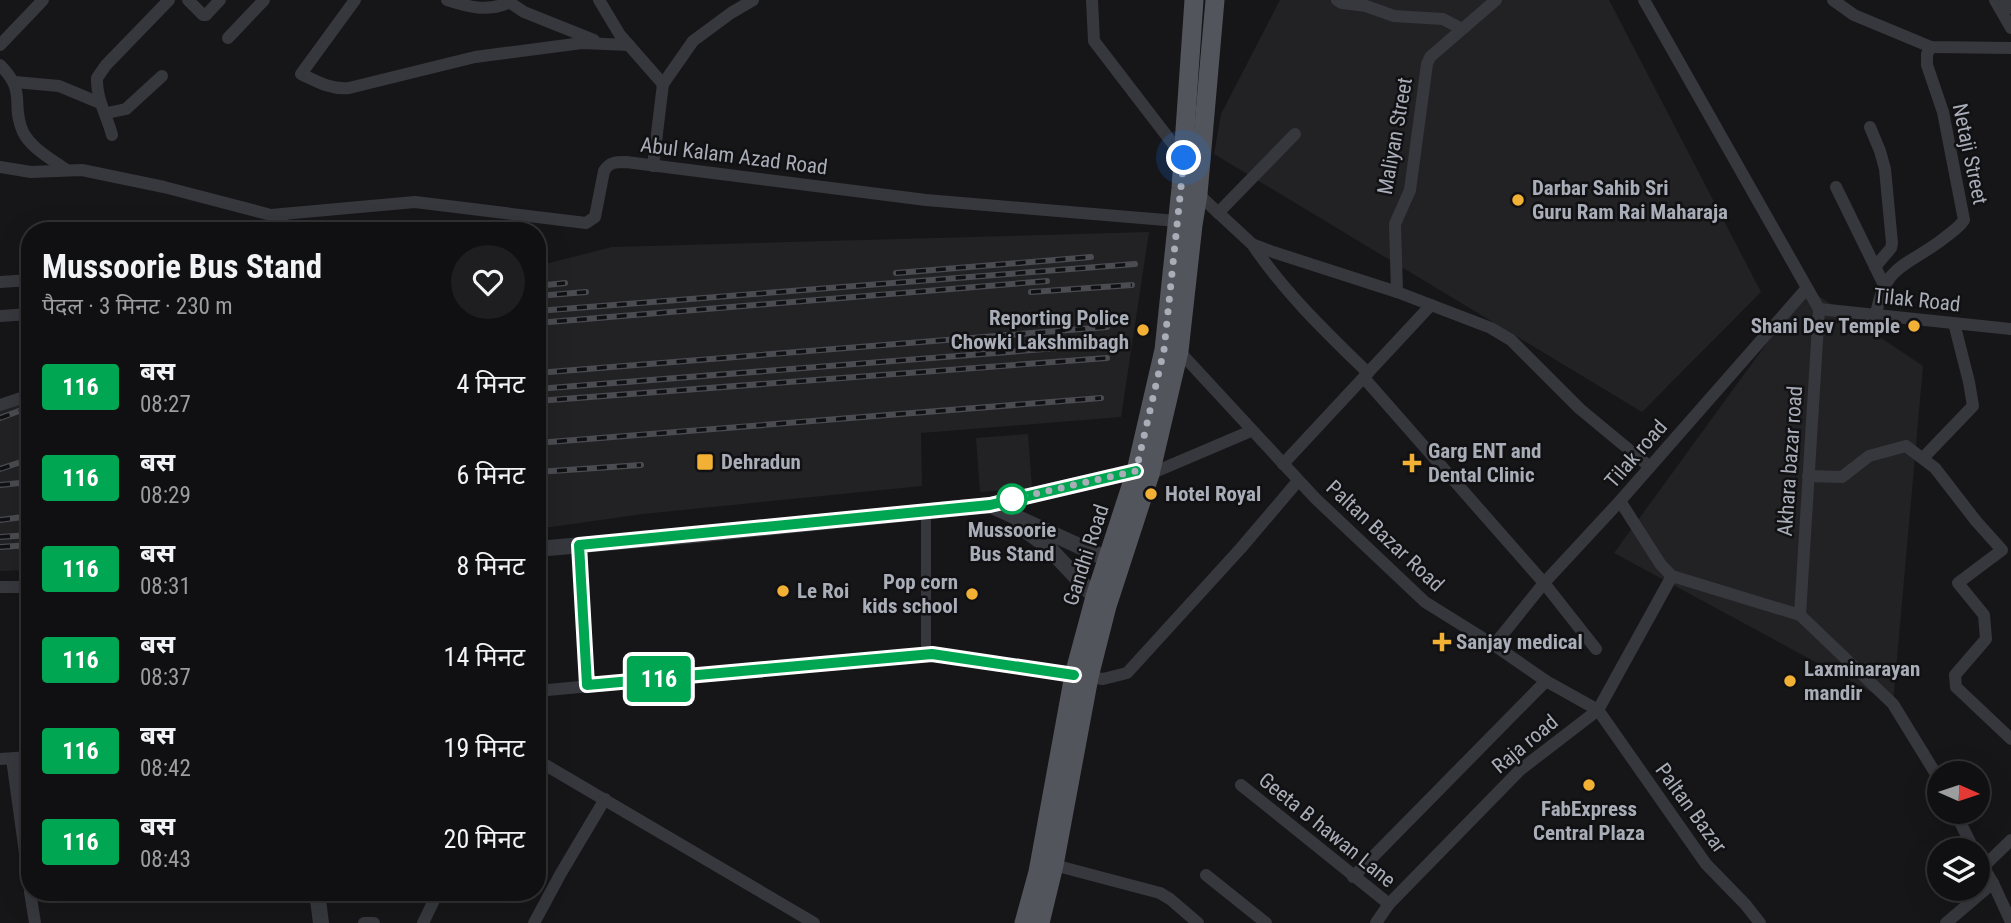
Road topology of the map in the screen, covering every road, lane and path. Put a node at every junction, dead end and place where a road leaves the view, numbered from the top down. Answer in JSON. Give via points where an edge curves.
{"nodes":[{"id":1,"x":43,"y":0,"type":"edge"},
{"id":2,"x":188,"y":0,"type":"edge"},
{"id":3,"x":220,"y":0,"type":"edge"},
{"id":4,"x":264,"y":0,"type":"edge"},
{"id":5,"x":355,"y":0,"type":"edge"},
{"id":6,"x":447,"y":0,"type":"edge"},
{"id":7,"x":599,"y":0,"type":"edge"},
{"id":8,"x":753,"y":0,"type":"edge"},
{"id":9,"x":1092,"y":0,"type":"edge"},
{"id":10,"x":1194,"y":0,"type":"edge"},
{"id":11,"x":1215,"y":0,"type":"edge"},
{"id":12,"x":1337,"y":0,"type":"edge"},
{"id":13,"x":1496,"y":0,"type":"edge"},
{"id":14,"x":1644,"y":0,"type":"edge"},
{"id":15,"x":1833,"y":0,"type":"edge"},
{"id":16,"x":1996,"y":0,"type":"edge"},
{"id":17,"x":2005,"y":0,"type":"edge"},
{"id":18,"x":507,"y":1,"type":"edge"},
{"id":19,"x":163,"y":2,"type":"edge"},
{"id":20,"x":2011,"y":8,"type":"edge"},
{"id":21,"x":1462,"y":29,"type":"junction"},
{"id":22,"x":2011,"y":29,"type":"edge"},
{"id":23,"x":228,"y":38,"type":"dead end"},
{"id":24,"x":599,"y":42,"type":"junction"},
{"id":25,"x":0,"y":45,"type":"edge"},
{"id":26,"x":629,"y":45,"type":"junction"},
{"id":27,"x":1931,"y":47,"type":"junction"},
{"id":28,"x":2011,"y":48,"type":"edge"},
{"id":29,"x":0,"y":65,"type":"edge"},
{"id":30,"x":162,"y":76,"type":"dead end"},
{"id":31,"x":15,"y":82,"type":"junction"},
{"id":32,"x":663,"y":84,"type":"junction"},
{"id":33,"x":103,"y":108,"type":"junction"},
{"id":34,"x":1870,"y":127,"type":"dead end"},
{"id":35,"x":1295,"y":134,"type":"dead end"},
{"id":36,"x":112,"y":135,"type":"dead end"},
{"id":37,"x":1192,"y":160,"type":"junction"},
{"id":38,"x":653,"y":166,"type":"junction"},
{"id":39,"x":0,"y":167,"type":"edge"},
{"id":40,"x":65,"y":169,"type":"junction"},
{"id":41,"x":1836,"y":187,"type":"dead end"},
{"id":42,"x":1198,"y":194,"type":"junction"},
{"id":43,"x":1218,"y":213,"type":"junction"},
{"id":44,"x":282,"y":215,"type":"junction"},
{"id":45,"x":1177,"y":221,"type":"junction"},
{"id":46,"x":282,"y":222,"type":"edge"},
{"id":47,"x":1252,"y":244,"type":"junction"},
{"id":48,"x":1875,"y":267,"type":"junction"},
{"id":49,"x":21,"y":281,"type":"edge"},
{"id":50,"x":0,"y":282,"type":"edge"},
{"id":51,"x":1884,"y":285,"type":"junction"},
{"id":52,"x":1807,"y":288,"type":"junction"},
{"id":53,"x":1397,"y":292,"type":"junction"},
{"id":54,"x":1431,"y":305,"type":"junction"},
{"id":55,"x":1819,"y":309,"type":"junction"},
{"id":56,"x":21,"y":315,"type":"edge"},
{"id":57,"x":1876,"y":315,"type":"junction"},
{"id":58,"x":0,"y":316,"type":"edge"},
{"id":59,"x":1954,"y":323,"type":"junction"},
{"id":60,"x":2011,"y":329,"type":"edge"},
{"id":61,"x":1179,"y":351,"type":"junction"},
{"id":62,"x":1366,"y":375,"type":"junction"},
{"id":63,"x":21,"y":398,"type":"edge"},
{"id":64,"x":0,"y":405,"type":"edge"},
{"id":65,"x":1251,"y":431,"type":"junction"},
{"id":66,"x":1923,"y":458,"type":"junction"},
{"id":67,"x":1283,"y":464,"type":"junction"},
{"id":68,"x":1650,"y":467,"type":"junction"},
{"id":69,"x":1143,"y":472,"type":"junction"},
{"id":70,"x":1808,"y":476,"type":"junction"},
{"id":71,"x":1298,"y":481,"type":"junction"},
{"id":72,"x":1620,"y":501,"type":"junction"},
{"id":73,"x":990,"y":505,"type":"junction"},
{"id":74,"x":926,"y":511,"type":"junction"},
{"id":75,"x":579,"y":545,"type":"junction"},
{"id":76,"x":546,"y":547,"type":"edge"},
{"id":77,"x":1115,"y":562,"type":"junction"},
{"id":78,"x":1672,"y":576,"type":"junction"},
{"id":79,"x":1544,"y":583,"type":"junction"},
{"id":80,"x":0,"y":587,"type":"edge"},
{"id":81,"x":21,"y":587,"type":"edge"},
{"id":82,"x":1095,"y":597,"type":"junction"},
{"id":83,"x":1800,"y":615,"type":"junction"},
{"id":84,"x":1494,"y":645,"type":"junction"},
{"id":85,"x":1596,"y":649,"type":"dead end"},
{"id":86,"x":926,"y":655,"type":"junction"},
{"id":87,"x":1082,"y":676,"type":"junction"},
{"id":88,"x":1546,"y":681,"type":"junction"},
{"id":89,"x":587,"y":685,"type":"junction"},
{"id":90,"x":546,"y":690,"type":"edge"},
{"id":91,"x":1598,"y":710,"type":"junction"},
{"id":92,"x":2011,"y":739,"type":"edge"},
{"id":93,"x":6,"y":759,"type":"edge"},
{"id":94,"x":1928,"y":761,"type":"edge"},
{"id":95,"x":546,"y":765,"type":"edge"},
{"id":96,"x":1241,"y":785,"type":"dead end"},
{"id":97,"x":605,"y":799,"type":"junction"},
{"id":98,"x":2011,"y":839,"type":"edge"},
{"id":99,"x":21,"y":842,"type":"edge"},
{"id":100,"x":1990,"y":855,"type":"edge"},
{"id":101,"x":1054,"y":866,"type":"junction"},
{"id":102,"x":1206,"y":875,"type":"dead end"},
{"id":103,"x":1353,"y":877,"type":"junction"},
{"id":104,"x":1990,"y":878,"type":"edge"},
{"id":105,"x":1993,"y":883,"type":"junction"},
{"id":106,"x":32,"y":901,"type":"edge"},
{"id":107,"x":318,"y":901,"type":"edge"},
{"id":108,"x":434,"y":901,"type":"edge"},
{"id":109,"x":546,"y":901,"type":"edge"},
{"id":110,"x":546,"y":901,"type":"edge"},
{"id":111,"x":1389,"y":904,"type":"junction"},
{"id":112,"x":2011,"y":922,"type":"edge"},
{"id":113,"x":35,"y":923,"type":"edge"},
{"id":114,"x":321,"y":923,"type":"edge"},
{"id":115,"x":364,"y":923,"type":"edge"},
{"id":116,"x":374,"y":923,"type":"edge"},
{"id":117,"x":423,"y":923,"type":"edge"},
{"id":118,"x":534,"y":923,"type":"edge"},
{"id":119,"x":814,"y":923,"type":"edge"},
{"id":120,"x":1024,"y":923,"type":"edge"},
{"id":121,"x":1040,"y":923,"type":"edge"},
{"id":122,"x":1198,"y":923,"type":"edge"},
{"id":123,"x":1266,"y":923,"type":"edge"},
{"id":124,"x":1376,"y":923,"type":"edge"},
{"id":125,"x":1760,"y":923,"type":"edge"},
{"id":126,"x":1946,"y":923,"type":"edge"}],
"edges":[{"from":1,"to":25,"type":"street"},
{"from":2,"to":3,"type":"street","via":[[203,15]]},
{"from":4,"to":23,"type":"street"},
{"from":5,"to":24,"type":"street","via":[[301,74],[325,85],[349,88],[475,57]]},
{"from":6,"to":18,"type":"street","via":[[481,9]]},
{"from":7,"to":26,"type":"street"},
{"from":8,"to":32,"type":"street","via":[[693,40]]},
{"from":9,"to":37,"type":"street","via":[[1094,41]]},
{"from":10,"to":37,"type":"main road"},
{"from":11,"to":37,"type":"main road"},
{"from":12,"to":21,"type":"street","via":[[1394,16],[1443,19]]},
{"from":13,"to":21,"type":"street","name":"Maliyan Street"},
{"from":14,"to":52,"type":"street"},
{"from":15,"to":27,"type":"street","via":[[1854,15]]},
{"from":16,"to":22,"type":"street"},
{"from":17,"to":20,"type":"street"},
{"from":18,"to":24,"type":"street"},
{"from":19,"to":33,"type":"street","via":[[97,78]]},
{"from":21,"to":53,"type":"street","name":"Maliyan Street","via":[[1427,64],[1410,190],[1395,224]]},
{"from":24,"to":26,"type":"street"},
{"from":26,"to":32,"type":"street"},
{"from":27,"to":28,"type":"street"},
{"from":27,"to":51,"type":"street","name":"Netaji Street","via":[[1927,65],[1943,112],[1964,220],[1923,255],[1906,261]]},
{"from":29,"to":31,"type":"street"},
{"from":30,"to":33,"type":"street","via":[[126,109],[117,113]]},
{"from":31,"to":33,"type":"street","via":[[60,86]]},
{"from":31,"to":40,"type":"street","via":[[24,133]]},
{"from":32,"to":38,"type":"street"},
{"from":33,"to":36,"type":"street"},
{"from":34,"to":48,"type":"street","via":[[1885,169],[1892,243]]},
{"from":35,"to":43,"type":"street"},
{"from":37,"to":42,"type":"main road","name":"Gandhi Road"},
{"from":37,"to":45,"type":"main road","name":"Gandhi Road"},
{"from":38,"to":44,"type":"street","name":"Abul Kalam Azad Road","via":[[607,165],[595,218],[586,223],[415,202]]},
{"from":38,"to":45,"type":"street","name":"Abul Kalam Azad Road","via":[[926,200]]},
{"from":39,"to":40,"type":"street","name":"Abul Kalam Azad Road","via":[[31,172]]},
{"from":40,"to":44,"type":"street","name":"Abul Kalam Azad Road"},
{"from":41,"to":48,"type":"street"},
{"from":42,"to":43,"type":"street"},
{"from":42,"to":61,"type":"main road","name":"Gandhi Road"},
{"from":43,"to":47,"type":"street"},
{"from":44,"to":46,"type":"street"},
{"from":45,"to":69,"type":"main road","name":"Gandhi Road","via":[[1164,350]]},
{"from":47,"to":53,"type":"street"},
{"from":47,"to":62,"type":"street","via":[[1304,311]]},
{"from":48,"to":51,"type":"street"},
{"from":49,"to":50,"type":"street"},
{"from":51,"to":57,"type":"street","name":"Netaji Street"},
{"from":52,"to":55,"type":"street"},
{"from":52,"to":68,"type":"street","name":"Tilak road"},
{"from":53,"to":54,"type":"street"},
{"from":54,"to":62,"type":"street"},
{"from":54,"to":68,"type":"street","via":[[1511,340],[1580,409]]},
{"from":55,"to":57,"type":"street","name":"Tilak Road"},
{"from":55,"to":70,"type":"street","name":"Akhara bazar road"},
{"from":56,"to":58,"type":"street"},
{"from":57,"to":59,"type":"street","name":"Tilak Road"},
{"from":59,"to":60,"type":"street","name":"Tilak Road"},
{"from":59,"to":66,"type":"street","via":[[1973,406]]},
{"from":61,"to":65,"type":"street","name":"Paltan Bazar Road"},
{"from":61,"to":69,"type":"main road","name":"Gandhi Road"},
{"from":62,"to":67,"type":"street"},
{"from":62,"to":79,"type":"street"},
{"from":63,"to":64,"type":"street"},
{"from":65,"to":67,"type":"street","name":"Paltan Bazar Road"},
{"from":65,"to":69,"type":"street"},
{"from":66,"to":70,"type":"street","via":[[1900,446],[1869,456],[1842,477]]},
{"from":66,"to":92,"type":"street","via":[[2002,550],[1958,583],[1984,615],[1986,639],[1955,676],[1956,687]]},
{"from":67,"to":71,"type":"street","name":"Paltan Bazar Road"},
{"from":68,"to":72,"type":"street","name":"Tilak road"},
{"from":69,"to":73,"type":"street"},
{"from":69,"to":77,"type":"main road","name":"Gandhi Road"},
{"from":70,"to":83,"type":"street","name":"Akhara bazar road"},
{"from":71,"to":84,"type":"street","name":"Paltan Bazar Road","via":[[1424,602]]},
{"from":71,"to":87,"type":"street","via":[[1127,673],[1103,679]]},
{"from":72,"to":78,"type":"street"},
{"from":72,"to":79,"type":"street","name":"Tilak road"},
{"from":73,"to":74,"type":"street"},
{"from":73,"to":77,"type":"street"},
{"from":73,"to":82,"type":"street","via":[[1047,546]]},
{"from":74,"to":75,"type":"street"},
{"from":74,"to":86,"type":"street"},
{"from":75,"to":76,"type":"street"},
{"from":75,"to":89,"type":"street"},
{"from":77,"to":82,"type":"main road","name":"Gandhi Road"},
{"from":77,"to":87,"type":"main road","name":"Gandhi Road","via":[[1107,606]]},
{"from":78,"to":83,"type":"street"},
{"from":78,"to":91,"type":"street","name":"Raja road"},
{"from":79,"to":84,"type":"street","name":"Tilak road"},
{"from":79,"to":85,"type":"street"},
{"from":80,"to":81,"type":"street"},
{"from":82,"to":87,"type":"main road","name":"Gandhi Road"},
{"from":83,"to":94,"type":"street","via":[[1893,704]]},
{"from":84,"to":88,"type":"street","name":"Paltan Bazar Road"},
{"from":86,"to":87,"type":"street"},
{"from":86,"to":89,"type":"street"},
{"from":87,"to":101,"type":"main road","name":"Gandhi Road"},
{"from":87,"to":120,"type":"main road","name":"Gandhi Road"},
{"from":88,"to":91,"type":"street","name":"Paltan Bazar Road"},
{"from":88,"to":103,"type":"street"},
{"from":89,"to":90,"type":"street"},
{"from":91,"to":111,"type":"street","name":"Raja road","via":[[1520,770]]},
{"from":91,"to":125,"type":"street","name":"Paltan Bazar","via":[[1706,864]]},
{"from":93,"to":99,"type":"street"},
{"from":95,"to":97,"type":"street"},
{"from":96,"to":103,"type":"street","name":"Geeta B hawan Lane"},
{"from":97,"to":110,"type":"street"},
{"from":97,"to":119,"type":"street"},
{"from":98,"to":100,"type":"street"},
{"from":101,"to":121,"type":"main road","name":"Gandhi Road"},
{"from":101,"to":122,"type":"street","via":[[1160,893]]},
{"from":102,"to":123,"type":"street"},
{"from":103,"to":111,"type":"street","name":"Geeta B hawan Lane"},
{"from":104,"to":105,"type":"street"},
{"from":105,"to":112,"type":"street"},
{"from":105,"to":126,"type":"street"},
{"from":106,"to":113,"type":"street"},
{"from":107,"to":114,"type":"street"},
{"from":108,"to":117,"type":"street"},
{"from":109,"to":118,"type":"street"},
{"from":111,"to":124,"type":"street","name":"Raja road"},
{"from":115,"to":116,"type":"street"}]}
